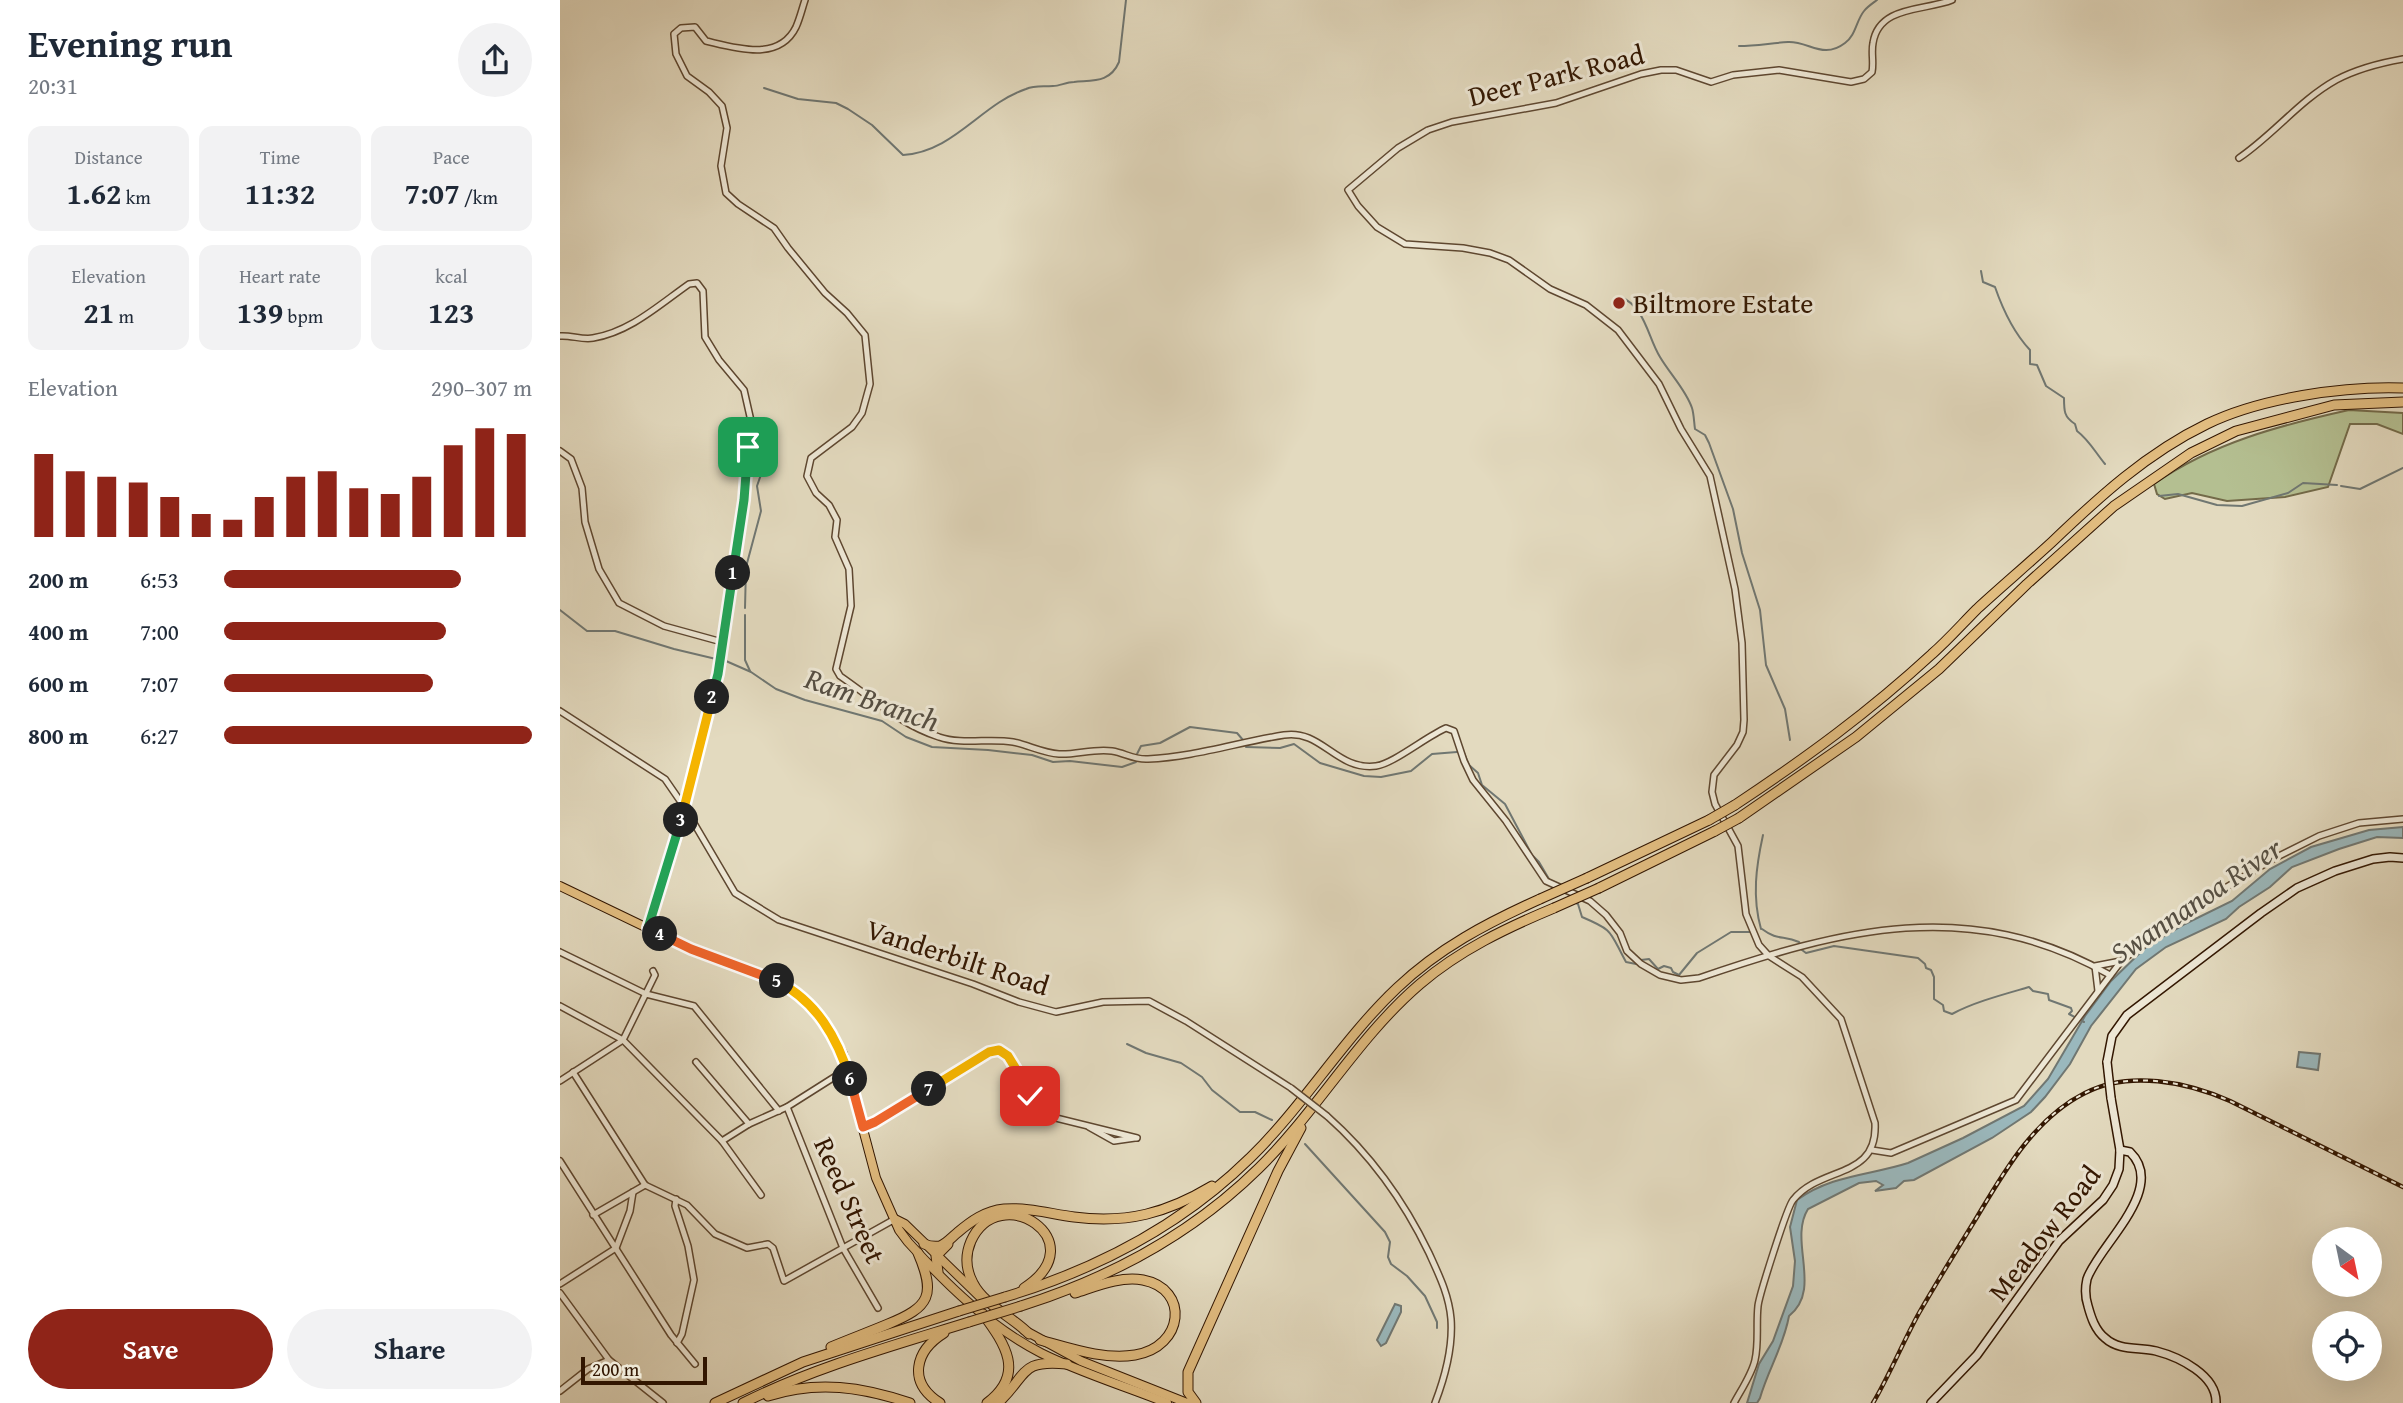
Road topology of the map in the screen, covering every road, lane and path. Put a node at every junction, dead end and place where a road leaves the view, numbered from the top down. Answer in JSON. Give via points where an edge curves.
{"nodes":[{"id":1,"x":805,"y":0,"type":"edge"},
{"id":2,"x":1952,"y":0,"type":"edge"},
{"id":3,"x":2403,"y":59,"type":"edge"},
{"id":4,"x":2239,"y":158,"type":"dead end"},
{"id":5,"x":560,"y":336,"type":"edge"},
{"id":6,"x":2403,"y":388,"type":"edge"},
{"id":7,"x":2403,"y":402,"type":"edge"},
{"id":8,"x":560,"y":451,"type":"edge"},
{"id":9,"x":722,"y":642,"type":"junction"},
{"id":10,"x":560,"y":711,"type":"edge"},
{"id":11,"x":685,"y":808,"type":"junction"},
{"id":12,"x":2403,"y":819,"type":"edge"},
{"id":13,"x":2403,"y":858,"type":"edge"},
{"id":14,"x":560,"y":886,"type":"edge"},
{"id":15,"x":648,"y":928,"type":"junction"},
{"id":16,"x":1791,"y":950,"type":"junction"},
{"id":17,"x":560,"y":952,"type":"edge"},
{"id":18,"x":1769,"y":956,"type":"junction"},
{"id":19,"x":2122,"y":960,"type":"junction"},
{"id":20,"x":2095,"y":966,"type":"junction"},
{"id":21,"x":1789,"y":968,"type":"junction"},
{"id":22,"x":653,"y":971,"type":"dead end"},
{"id":23,"x":2110,"y":975,"type":"junction"},
{"id":24,"x":2098,"y":991,"type":"junction"},
{"id":25,"x":646,"y":994,"type":"junction"},
{"id":26,"x":560,"y":1006,"type":"edge"},
{"id":27,"x":623,"y":1040,"type":"junction"},
{"id":28,"x":696,"y":1062,"type":"dead end"},
{"id":29,"x":573,"y":1072,"type":"junction"},
{"id":30,"x":836,"y":1076,"type":"dead end"},
{"id":31,"x":560,"y":1081,"type":"edge"},
{"id":32,"x":1032,"y":1095,"type":"junction"},
{"id":33,"x":787,"y":1107,"type":"junction"},
{"id":34,"x":1041,"y":1107,"type":"junction"},
{"id":35,"x":1312,"y":1108,"type":"junction"},
{"id":36,"x":779,"y":1111,"type":"junction"},
{"id":37,"x":749,"y":1124,"type":"junction"},
{"id":38,"x":1086,"y":1126,"type":"junction"},
{"id":39,"x":863,"y":1127,"type":"junction"},
{"id":40,"x":722,"y":1141,"type":"junction"},
{"id":41,"x":1871,"y":1150,"type":"junction"},
{"id":42,"x":2120,"y":1150,"type":"junction"},
{"id":43,"x":560,"y":1161,"type":"edge"},
{"id":44,"x":1232,"y":1175,"type":"junction"},
{"id":45,"x":645,"y":1185,"type":"junction"},
{"id":46,"x":633,"y":1192,"type":"junction"},
{"id":47,"x":761,"y":1195,"type":"dead end"},
{"id":48,"x":676,"y":1199,"type":"junction"},
{"id":49,"x":593,"y":1215,"type":"junction"},
{"id":50,"x":895,"y":1219,"type":"junction"},
{"id":51,"x":958,"y":1232,"type":"junction"},
{"id":52,"x":616,"y":1248,"type":"junction"},
{"id":53,"x":843,"y":1248,"type":"junction"},
{"id":54,"x":921,"y":1248,"type":"junction"},
{"id":55,"x":936,"y":1256,"type":"junction"},
{"id":56,"x":938,"y":1272,"type":"junction"},
{"id":57,"x":560,"y":1284,"type":"edge"},
{"id":58,"x":560,"y":1293,"type":"edge"},
{"id":59,"x":1008,"y":1296,"type":"junction"},
{"id":60,"x":1042,"y":1299,"type":"junction"},
{"id":61,"x":878,"y":1308,"type":"dead end"},
{"id":62,"x":983,"y":1314,"type":"junction"},
{"id":63,"x":954,"y":1326,"type":"junction"},
{"id":64,"x":1029,"y":1334,"type":"junction"},
{"id":65,"x":1040,"y":1340,"type":"junction"},
{"id":66,"x":677,"y":1343,"type":"junction"},
{"id":67,"x":609,"y":1360,"type":"junction"},
{"id":68,"x":803,"y":1362,"type":"junction"},
{"id":69,"x":695,"y":1364,"type":"dead end"},
{"id":70,"x":1067,"y":1364,"type":"junction"},
{"id":71,"x":560,"y":1391,"type":"edge"},
{"id":72,"x":663,"y":1403,"type":"edge"},
{"id":73,"x":715,"y":1403,"type":"edge"},
{"id":74,"x":745,"y":1403,"type":"edge"},
{"id":75,"x":910,"y":1403,"type":"edge"},
{"id":76,"x":940,"y":1403,"type":"edge"},
{"id":77,"x":987,"y":1403,"type":"edge"},
{"id":78,"x":998,"y":1403,"type":"edge"},
{"id":79,"x":1167,"y":1403,"type":"edge"},
{"id":80,"x":1187,"y":1403,"type":"edge"},
{"id":81,"x":1196,"y":1403,"type":"edge"},
{"id":82,"x":1435,"y":1403,"type":"edge"},
{"id":83,"x":1734,"y":1403,"type":"edge"},
{"id":84,"x":1931,"y":1403,"type":"edge"},
{"id":85,"x":2216,"y":1403,"type":"edge"}],
"edges":[{"from":1,"to":18,"type":"street","via":[[796,29],[768,51],[706,41],[695,27],[674,34],[676,54],[687,76],[722,106],[727,128],[721,166],[726,193],[774,228],[865,335],[870,384],[862,413],[852,428],[811,458],[807,476],[837,520],[835,537],[849,569],[851,606],[836,668],[840,676],[894,716],[939,737],[1012,742],[1058,754],[1112,751],[1148,760],[1285,735],[1308,736],[1338,757],[1376,766],[1446,728],[1454,731],[1473,780],[1546,881],[1590,901],[1606,915],[1627,951],[1641,964],[1681,980]]},
{"from":2,"to":18,"type":"street","name":"Deer Park Road","via":[[1898,12],[1886,20],[1872,43],[1872,72],[1864,79],[1851,82],[1779,69],[1711,82],[1676,70],[1641,74],[1556,103],[1428,130],[1398,148],[1348,190],[1377,226],[1405,244],[1489,253],[1586,305],[1618,330],[1671,404],[1710,476],[1735,589],[1742,643],[1743,733],[1714,775],[1712,792],[1738,846],[1746,914]]},
{"from":3,"to":4,"type":"street","via":[[2336,80]]},
{"from":5,"to":9,"type":"street","via":[[590,339],[618,331],[688,284],[697,283],[703,291],[705,337],[744,390],[751,421]]},
{"from":6,"to":44,"type":"highway","bridge":true,"via":[[2337,390],[2252,408],[2208,424],[2162,450],[2091,503],[1934,652],[1811,755],[1709,820],[1468,934],[1413,974],[1380,1005],[1287,1118]]},
{"from":7,"to":35,"type":"highway","bridge":true,"via":[[2334,405],[2236,431],[2191,453],[2114,506],[1938,669],[1856,737],[1739,818],[1475,945],[1419,985]]},
{"from":8,"to":9,"type":"street","via":[[571,459],[582,488],[585,522],[599,569],[619,603],[664,626]]},
{"from":9,"to":11,"type":"street"},
{"from":10,"to":11,"type":"street","name":"Vanderbilt Road","via":[[664,779]]},
{"from":11,"to":15,"type":"street"},
{"from":11,"to":82,"type":"street","name":"Vanderbilt Road","bridge":true,"via":[[735,893],[779,920],[1056,1012],[1103,1002],[1149,1001],[1291,1088],[1327,1116],[1382,1174],[1443,1283],[1451,1338]]},
{"from":12,"to":19,"type":"street","via":[[2359,823],[2319,836],[2271,860]]},
{"from":13,"to":42,"type":"main road","name":"Meadow Road","bridge":true,"via":[[2380,858],[2316,879],[2281,899],[2127,1015],[2112,1036],[2106,1062]]},
{"from":14,"to":15,"type":"main road"},
{"from":15,"to":39,"type":"main road","via":[[770,977],[809,1004],[843,1054]]},
{"from":16,"to":18,"type":"street"},
{"from":16,"to":20,"type":"street","via":[[1865,931],[1950,927],[2014,936]]},
{"from":16,"to":21,"type":"street"},
{"from":17,"to":25,"type":"street"},
{"from":18,"to":21,"type":"street"},
{"from":19,"to":20,"type":"street"},
{"from":19,"to":23,"type":"street"},
{"from":20,"to":23,"type":"street"},
{"from":20,"to":24,"type":"street"},
{"from":21,"to":41,"type":"street","via":[[1841,1019],[1875,1122]]},
{"from":22,"to":25,"type":"street"},
{"from":23,"to":24,"type":"street"},
{"from":24,"to":41,"type":"street","via":[[2016,1100],[1891,1153]]},
{"from":25,"to":27,"type":"street"},
{"from":25,"to":36,"type":"street","via":[[694,1006]]},
{"from":26,"to":27,"type":"street"},
{"from":27,"to":29,"type":"street"},
{"from":27,"to":40,"type":"street"},
{"from":28,"to":37,"type":"street"},
{"from":29,"to":31,"type":"street"},
{"from":29,"to":45,"type":"street"},
{"from":30,"to":33,"type":"street"},
{"from":32,"to":34,"type":"street","via":[[1042,1097]]},
{"from":32,"to":34,"type":"street","via":[[1030,1106]]},
{"from":32,"to":39,"type":"street","via":[[1008,1056],[997,1050]]},
{"from":33,"to":36,"type":"street"},
{"from":33,"to":53,"type":"street","name":"Reed Street"},
{"from":34,"to":38,"type":"street","via":[[1050,1116]]},
{"from":35,"to":60,"type":"highway","via":[[1257,1170],[1186,1228],[1116,1268]]},
{"from":35,"to":81,"type":"highway","via":[[1278,1171],[1188,1372],[1188,1392]]},
{"from":36,"to":37,"type":"street"},
{"from":37,"to":40,"type":"street"},
{"from":38,"to":38,"type":"street","via":[[1114,1140],[1137,1138],[1120,1132]]},
{"from":39,"to":50,"type":"main road","via":[[876,1178]]},
{"from":40,"to":47,"type":"street"},
{"from":41,"to":83,"type":"street","via":[[1862,1161],[1810,1185],[1791,1201],[1758,1303],[1755,1361]]},
{"from":42,"to":84,"type":"main road","name":"Meadow Road","via":[[2118,1173],[2107,1195],[2059,1241],[1977,1355]]},
{"from":42,"to":85,"type":"main road","via":[[2130,1152],[2137,1161],[2139,1189],[2134,1205],[2088,1279],[2086,1296],[2094,1322],[2114,1345],[2161,1353],[2199,1372],[2216,1391]]},
{"from":43,"to":49,"type":"street"},
{"from":44,"to":51,"type":"highway","via":[[1180,1204],[1149,1214],[1094,1219],[1004,1209],[980,1216]]},
{"from":44,"to":59,"type":"highway","via":[[1136,1244],[1076,1273]]},
{"from":45,"to":46,"type":"street"},
{"from":45,"to":48,"type":"street"},
{"from":46,"to":49,"type":"street"},
{"from":46,"to":52,"type":"street"},
{"from":48,"to":53,"type":"street","via":[[715,1234],[747,1248],[768,1244],[784,1281]]},
{"from":48,"to":66,"type":"street","via":[[694,1280]]},
{"from":49,"to":52,"type":"street"},
{"from":50,"to":53,"type":"street"},
{"from":50,"to":54,"type":"main road","via":[[899,1230]]},
{"from":51,"to":54,"type":"highway","via":[[938,1246]]},
{"from":51,"to":55,"type":"highway"},
{"from":52,"to":57,"type":"street"},
{"from":52,"to":66,"type":"street"},
{"from":53,"to":61,"type":"street","name":"Reed Street"},
{"from":54,"to":55,"type":"main road"},
{"from":54,"to":56,"type":"main road"},
{"from":54,"to":68,"type":"highway","via":[[927,1277],[922,1306]]},
{"from":55,"to":56,"type":"highway"},
{"from":55,"to":64,"type":"main road","via":[[971,1290]]},
{"from":56,"to":62,"type":"main road"},
{"from":58,"to":67,"type":"street"},
{"from":59,"to":64,"type":"highway","via":[[1040,1277],[1049,1262],[1045,1233],[1026,1217],[1004,1216],[985,1224],[971,1240],[967,1261],[968,1273],[981,1293]]},
{"from":59,"to":68,"type":"highway","bridge":true},
{"from":60,"to":63,"type":"highway","bridge":true},
{"from":60,"to":65,"type":"highway","via":[[1117,1280],[1142,1280],[1166,1293],[1175,1321],[1163,1344],[1138,1355],[1092,1354]]},
{"from":62,"to":70,"type":"main road","via":[[1025,1344]]},
{"from":62,"to":77,"type":"highway","via":[[1006,1347],[1009,1366],[1002,1389]]},
{"from":63,"to":74,"type":"highway","via":[[822,1368]]},
{"from":63,"to":76,"type":"highway","via":[[929,1343],[920,1357],[923,1385]]},
{"from":64,"to":65,"type":"main road"},
{"from":65,"to":80,"type":"main road"},
{"from":66,"to":69,"type":"street"},
{"from":67,"to":71,"type":"street","via":[[588,1369]]},
{"from":67,"to":72,"type":"street"},
{"from":68,"to":73,"type":"highway"},
{"from":70,"to":78,"type":"highway","via":[[1032,1366]]},
{"from":70,"to":79,"type":"main road"},
{"from":74,"to":75,"type":"highway","via":[[797,1388],[830,1385]]}]}
